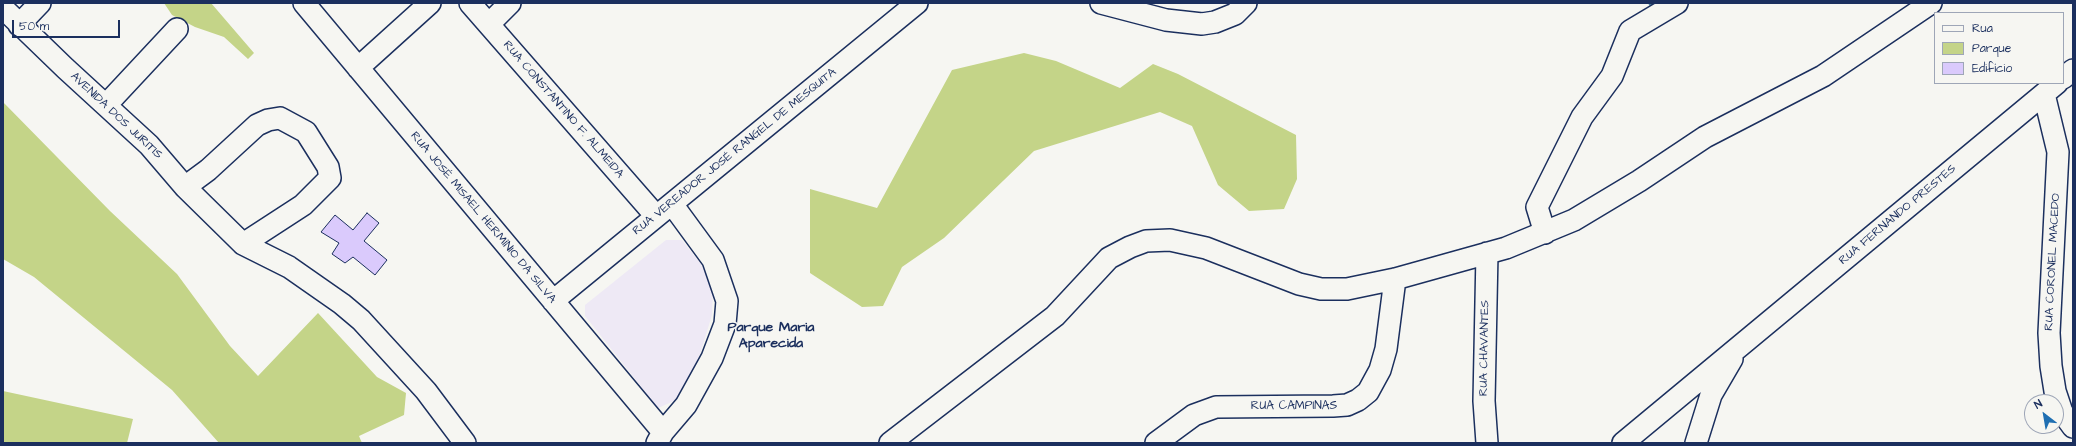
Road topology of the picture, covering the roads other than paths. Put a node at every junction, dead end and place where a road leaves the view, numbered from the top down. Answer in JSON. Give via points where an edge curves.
{"nodes":[{"id":1,"x":40,"y":3,"type":"edge"},
{"id":2,"x":304,"y":3,"type":"edge"},
{"id":3,"x":430,"y":3,"type":"edge"},
{"id":4,"x":470,"y":3,"type":"edge"},
{"id":5,"x":510,"y":3,"type":"edge"},
{"id":6,"x":917,"y":3,"type":"edge"},
{"id":7,"x":1101,"y":3,"type":"edge"},
{"id":8,"x":1246,"y":3,"type":"edge"},
{"id":9,"x":1677,"y":3,"type":"edge"},
{"id":10,"x":1931,"y":3,"type":"edge"},
{"id":11,"x":3,"y":8,"type":"edge"},
{"id":12,"x":488,"y":24,"type":"junction"},
{"id":13,"x":19,"y":25,"type":"junction"},
{"id":14,"x":177,"y":29,"type":"dead end"},
{"id":15,"x":358,"y":68,"type":"junction"},
{"id":16,"x":2073,"y":70,"type":"edge"},
{"id":17,"x":2064,"y":77,"type":"edge"},
{"id":18,"x":2051,"y":88,"type":"edge"},
{"id":19,"x":107,"y":104,"type":"junction"},
{"id":20,"x":185,"y":187,"type":"junction"},
{"id":21,"x":664,"y":210,"type":"junction"},
{"id":22,"x":1545,"y":233,"type":"junction"},
{"id":23,"x":243,"y":244,"type":"junction"},
{"id":24,"x":1487,"y":253,"type":"junction"},
{"id":25,"x":1395,"y":278,"type":"junction"},
{"id":26,"x":553,"y":301,"type":"junction"},
{"id":27,"x":1739,"y":347,"type":"junction"},
{"id":28,"x":2073,"y":427,"type":"edge"},
{"id":29,"x":660,"y":438,"type":"edge"},
{"id":30,"x":465,"y":443,"type":"edge"},
{"id":31,"x":890,"y":443,"type":"edge"},
{"id":32,"x":1156,"y":443,"type":"edge"},
{"id":33,"x":1487,"y":443,"type":"edge"},
{"id":34,"x":1623,"y":443,"type":"edge"},
{"id":35,"x":1696,"y":443,"type":"edge"}],
"edges":[{"from":1,"to":13,"type":"street"},
{"from":2,"to":15,"type":"street","name":"RUA JOSÉ MISAEL HERMÍNIO DA SILVA"},
{"from":3,"to":15,"type":"street"},
{"from":4,"to":12,"type":"street","name":"RUA CONSTANTINO F. ALMEIDA"},
{"from":5,"to":12,"type":"street"},
{"from":6,"to":21,"type":"street","name":"RUA VEREADOR JOSÉ RANGEL DE MESQUITA"},
{"from":7,"to":8,"type":"street","via":[[1166,20],[1202,24],[1235,14]]},
{"from":9,"to":22,"type":"street","via":[[1630,30],[1612,76],[1582,116],[1537,207]]},
{"from":10,"to":22,"type":"street","via":[[1823,76],[1704,137],[1639,181],[1581,216]]},
{"from":11,"to":13,"type":"street","name":"AVENIDA DOS JURITIS"},
{"from":12,"to":21,"type":"street","name":"RUA CONSTANTINO F. ALMEIDA"},
{"from":13,"to":19,"type":"street","name":"AVENIDA DOS JURITIS"},
{"from":14,"to":19,"type":"street"},
{"from":15,"to":26,"type":"street","name":"RUA JOSÉ MISAEL HERMÍNIO DA SILVA"},
{"from":16,"to":17,"type":"street"},
{"from":18,"to":27,"type":"street","name":"RUA FERNANDO PRESTES"},
{"from":18,"to":28,"type":"street","name":"RUA CORONEL MACEDO","via":[[2058,152],[2049,333],[2051,366],[2062,412]]},
{"from":19,"to":20,"type":"street","name":"AVENIDA DOS JURITIS","via":[[149,145]]},
{"from":20,"to":23,"type":"street","name":"AVENIDA DOS JURITIS"},
{"from":20,"to":23,"type":"street","via":[[208,170],[257,125],[280,118],[306,132],[328,167],[330,178],[303,205]]},
{"from":21,"to":26,"type":"street","name":"RUA VEREADOR JOSÉ RANGEL DE MESQUITA"},
{"from":21,"to":29,"type":"street","name":"RUA CONSTANTINO F. ALMEIDA","via":[[713,260],[727,301],[725,324],[712,358],[686,405]]},
{"from":22,"to":24,"type":"street"},
{"from":23,"to":30,"type":"street","name":"AVENIDA DOS JURITIS","via":[[289,268],[361,320],[426,391]]},
{"from":24,"to":25,"type":"street"},
{"from":24,"to":33,"type":"street","name":"RUA CHAVANTES","via":[[1484,401]]},
{"from":25,"to":31,"type":"street","via":[[1347,289],[1321,289],[1299,284],[1206,248],[1170,240],[1146,241],[1130,246],[1109,258],[1055,316]]},
{"from":25,"to":32,"type":"street","name":"RUA CAMPINAS","via":[[1386,349],[1380,370],[1368,392],[1358,400],[1347,405],[1333,406],[1216,407],[1194,415]]},
{"from":26,"to":29,"type":"street","name":"RUA JOSÉ MISAEL HERMÍNIO DA SILVA"},
{"from":27,"to":34,"type":"street"},
{"from":27,"to":35,"type":"street","via":[[1711,394]]}]}
